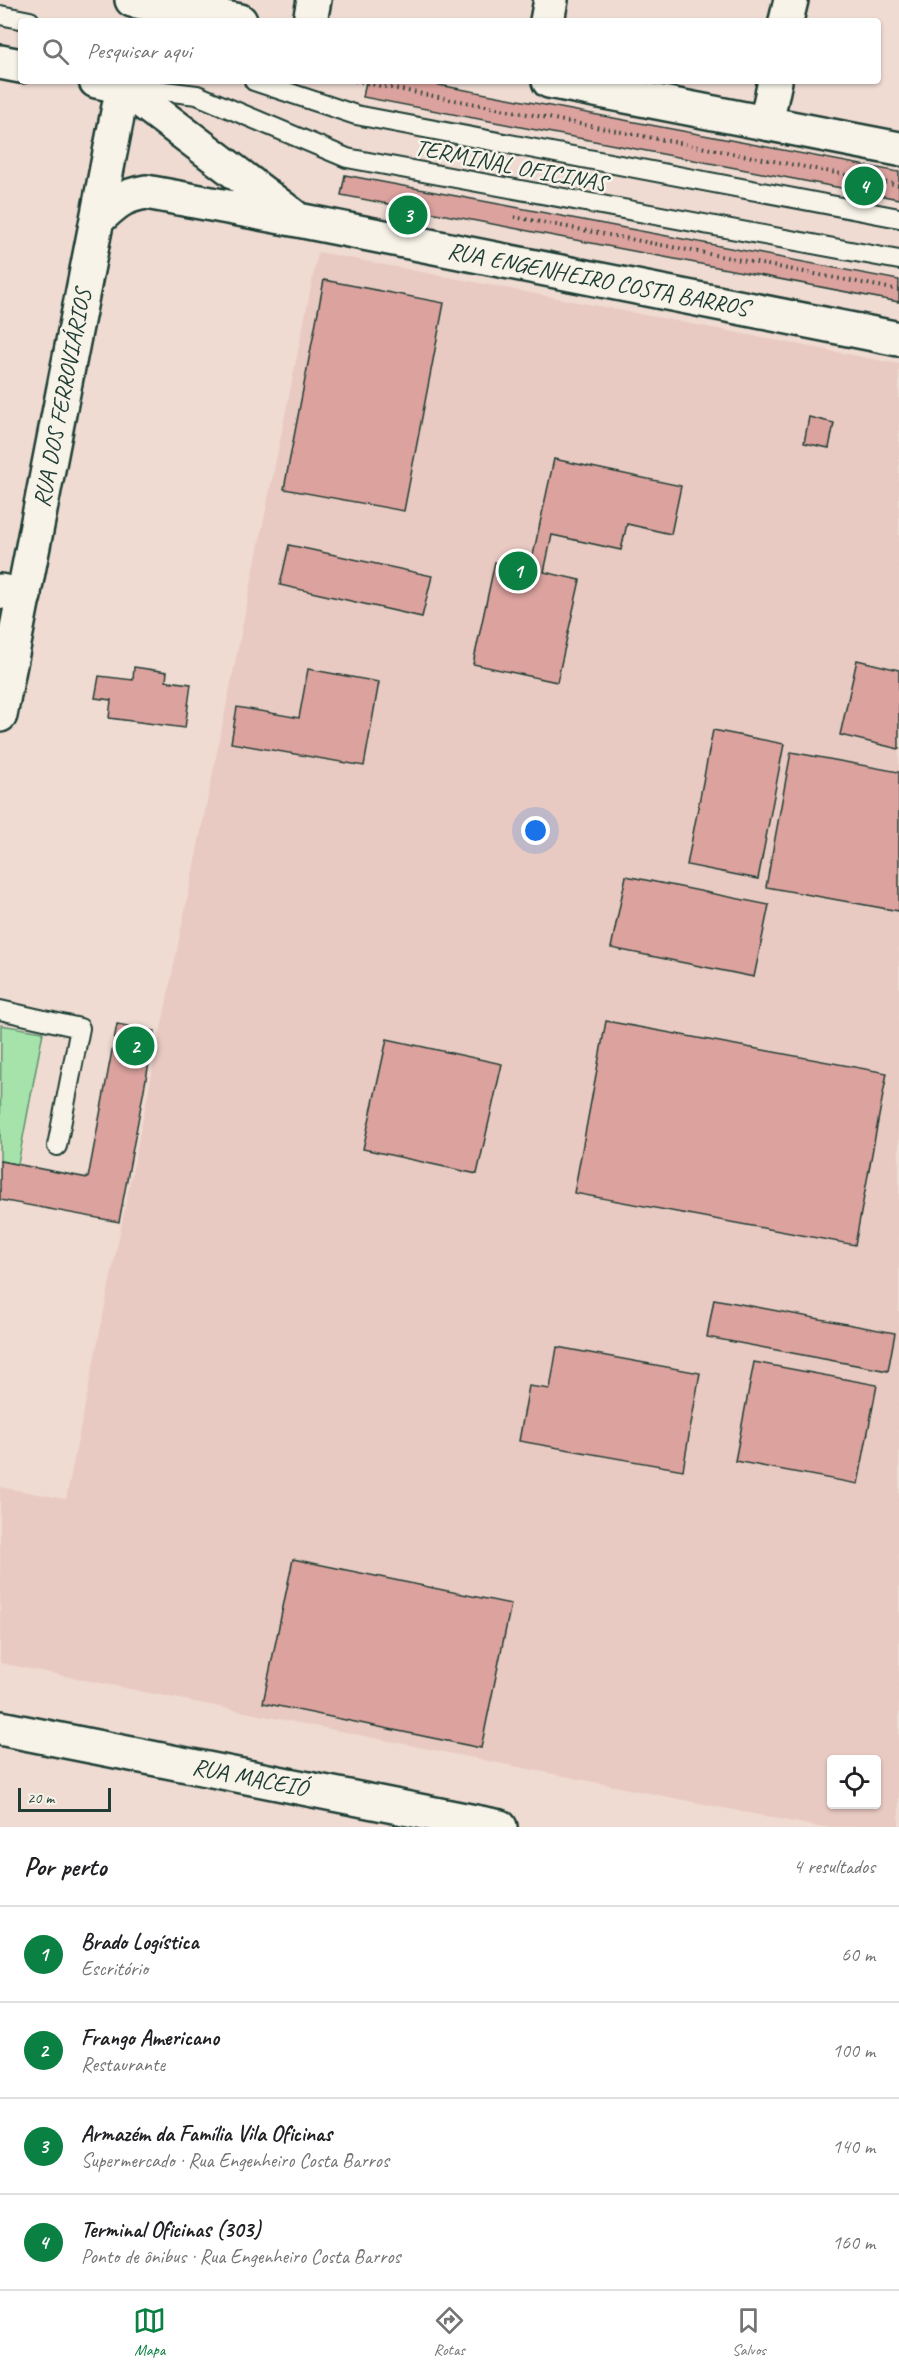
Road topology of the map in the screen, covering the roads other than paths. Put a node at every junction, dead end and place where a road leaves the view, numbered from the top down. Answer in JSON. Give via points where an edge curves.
{"nodes":[{"id":1,"x":314,"y":0,"type":"edge"},
{"id":2,"x":551,"y":0,"type":"edge"},
{"id":3,"x":791,"y":0,"type":"edge"},
{"id":4,"x":136,"y":8,"type":"edge"},
{"id":5,"x":0,"y":15,"type":"edge"},
{"id":6,"x":216,"y":18,"type":"edge"},
{"id":7,"x":311,"y":18,"type":"edge"},
{"id":8,"x":548,"y":18,"type":"edge"},
{"id":9,"x":787,"y":18,"type":"edge"},
{"id":10,"x":18,"y":19,"type":"edge"},
{"id":11,"x":0,"y":62,"type":"edge"},
{"id":12,"x":18,"y":65,"type":"edge"},
{"id":13,"x":114,"y":84,"type":"edge"},
{"id":14,"x":115,"y":84,"type":"edge"},
{"id":15,"x":121,"y":84,"type":"edge"},
{"id":16,"x":184,"y":84,"type":"edge"},
{"id":17,"x":263,"y":84,"type":"edge"},
{"id":18,"x":564,"y":84,"type":"edge"},
{"id":19,"x":773,"y":84,"type":"edge"},
{"id":20,"x":197,"y":95,"type":"junction"},
{"id":21,"x":766,"y":123,"type":"junction"},
{"id":22,"x":899,"y":149,"type":"edge"},
{"id":23,"x":899,"y":218,"type":"edge"},
{"id":24,"x":98,"y":220,"type":"junction"},
{"id":25,"x":298,"y":220,"type":"junction"},
{"id":26,"x":899,"y":260,"type":"edge"},
{"id":27,"x":899,"y":339,"type":"edge"},
{"id":28,"x":12,"y":594,"type":"edge"},
{"id":29,"x":0,"y":715,"type":"edge"},
{"id":30,"x":0,"y":1010,"type":"edge"},
{"id":31,"x":57,"y":1146,"type":"dead end"},
{"id":32,"x":0,"y":1728,"type":"edge"},
{"id":33,"x":500,"y":1827,"type":"edge"}],
"edges":[{"from":1,"to":7,"type":"street"},
{"from":2,"to":8,"type":"street"},
{"from":3,"to":9,"type":"street"},
{"from":4,"to":6,"type":"street"},
{"from":5,"to":10,"type":"lane"},
{"from":11,"to":12,"type":"street"},
{"from":13,"to":24,"type":"street","name":"RUA DOS FERROVIÁRIOS"},
{"from":14,"to":25,"type":"street","name":"RUA ENGENHEIRO COSTA BARROS"},
{"from":15,"to":20,"type":"lane","name":"TERMINAL OFICINAS"},
{"from":16,"to":20,"type":"lane"},
{"from":17,"to":23,"type":"lane","name":"TERMINAL OFICINAS","via":[[356,115]]},
{"from":18,"to":21,"type":"street"},
{"from":19,"to":21,"type":"street"},
{"from":20,"to":26,"type":"lane","name":"TERMINAL OFICINAS","via":[[347,158]]},
{"from":21,"to":22,"type":"street"},
{"from":24,"to":25,"type":"street","name":"RUA ENGENHEIRO COSTA BARROS","via":[[116,202],[146,192]]},
{"from":24,"to":28,"type":"street","name":"RUA DOS FERROVIÁRIOS"},
{"from":25,"to":27,"type":"street","name":"RUA ENGENHEIRO COSTA BARROS"},
{"from":28,"to":29,"type":"street","name":"RUA DOS FERROVIÁRIOS"},
{"from":30,"to":31,"type":"lane","via":[[80,1028]]},
{"from":32,"to":33,"type":"street","name":"RUA MACEIÓ"}]}
